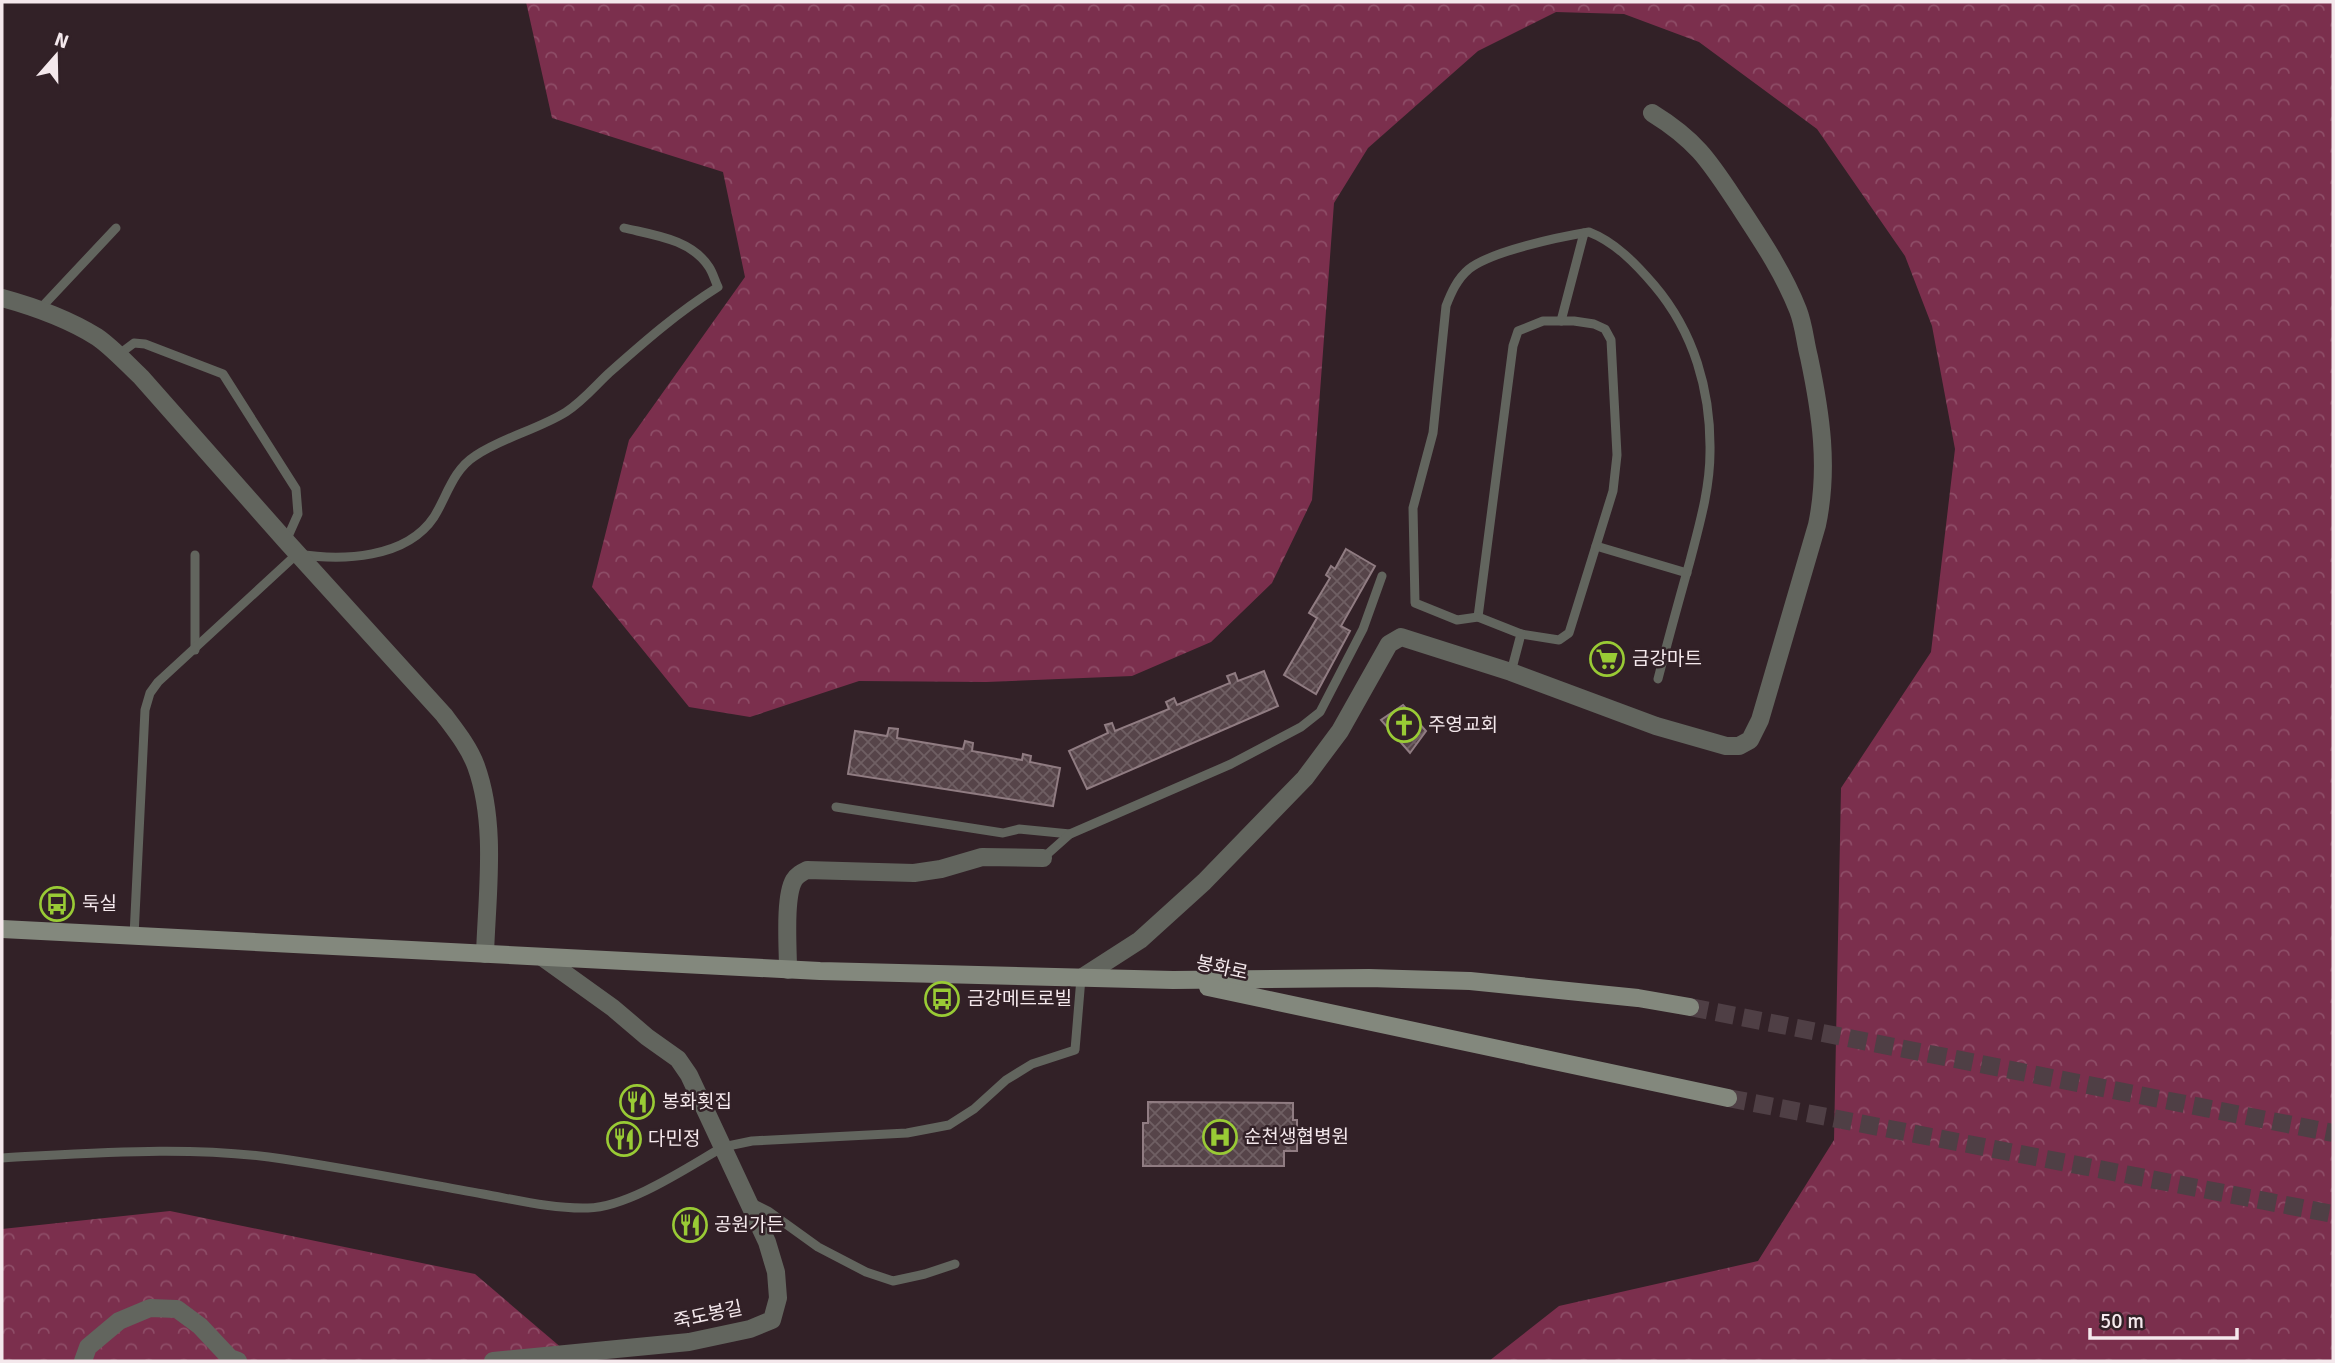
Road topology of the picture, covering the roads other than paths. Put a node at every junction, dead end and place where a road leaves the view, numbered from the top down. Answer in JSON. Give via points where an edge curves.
{"nodes":[{"id":1,"x":1652,"y":113,"type":"dead end"},
{"id":2,"x":116,"y":228,"type":"dead end"},
{"id":3,"x":624,"y":228,"type":"dead end"},
{"id":4,"x":1584,"y":233,"type":"junction"},
{"id":5,"x":2,"y":298,"type":"edge"},
{"id":6,"x":39,"y":310,"type":"junction"},
{"id":7,"x":1561,"y":321,"type":"junction"},
{"id":8,"x":118,"y":355,"type":"junction"},
{"id":9,"x":1596,"y":546,"type":"junction"},
{"id":10,"x":291,"y":547,"type":"junction"},
{"id":11,"x":195,"y":555,"type":"dead end"},
{"id":12,"x":1686,"y":573,"type":"junction"},
{"id":13,"x":1382,"y":576,"type":"dead end"},
{"id":14,"x":1478,"y":617,"type":"junction"},
{"id":15,"x":1521,"y":634,"type":"junction"},
{"id":16,"x":195,"y":650,"type":"junction"},
{"id":17,"x":1511,"y":672,"type":"junction"},
{"id":18,"x":1658,"y":679,"type":"dead end"},
{"id":19,"x":836,"y":807,"type":"dead end"},
{"id":20,"x":1070,"y":834,"type":"junction"},
{"id":21,"x":1043,"y":858,"type":"joint"},
{"id":22,"x":2,"y":929,"type":"edge"},
{"id":23,"x":134,"y":936,"type":"junction"},
{"id":24,"x":485,"y":954,"type":"junction"},
{"id":25,"x":542,"y":957,"type":"junction"},
{"id":26,"x":788,"y":970,"type":"junction"},
{"id":27,"x":1081,"y":978,"type":"junction"},
{"id":28,"x":1173,"y":979,"type":"junction"},
{"id":29,"x":1690,"y":1007,"type":"tunnel mouth"},
{"id":30,"x":1728,"y":1098,"type":"tunnel mouth"},
{"id":31,"x":723,"y":1147,"type":"junction"},
{"id":32,"x":2,"y":1158,"type":"edge"},
{"id":33,"x":748,"y":1200,"type":"junction"},
{"id":34,"x":954,"y":1264,"type":"dead end"},
{"id":35,"x":83,"y":1361,"type":"edge"},
{"id":36,"x":238,"y":1361,"type":"edge"},
{"id":37,"x":493,"y":1361,"type":"edge"}],
"edges":[{"from":1,"to":17,"type":"street","via":[[1678,129],[1714,167],[1769,251],[1799,312],[1822,428],[1823,500],[1818,525],[1760,720],[1750,740],[1739,746],[1656,726]]},
{"from":2,"to":6,"type":"lane"},
{"from":3,"to":10,"type":"lane","via":[[683,244],[709,267],[718,288],[659,328],[566,412],[489,447],[464,464],[434,516],[409,541],[344,557],[320,557]]},
{"from":4,"to":7,"type":"lane"},
{"from":4,"to":12,"type":"lane","via":[[1612,244],[1643,273],[1670,303],[1694,351],[1704,390],[1710,453],[1704,508]]},
{"from":4,"to":14,"type":"lane","via":[[1501,254],[1470,268],[1446,306],[1433,433],[1413,508],[1415,603],[1457,620]]},
{"from":5,"to":6,"type":"street"},
{"from":6,"to":8,"type":"street","via":[[81,328]]},
{"from":7,"to":9,"type":"lane","via":[[1594,324],[1605,329],[1611,340],[1617,455],[1613,491]]},
{"from":7,"to":14,"type":"lane","via":[[1543,321],[1518,331],[1513,346]]},
{"from":8,"to":10,"type":"street"},
{"from":8,"to":10,"type":"lane","via":[[134,343],[145,344],[223,374],[296,489],[298,514]]},
{"from":9,"to":12,"type":"lane"},
{"from":9,"to":15,"type":"lane","via":[[1569,633],[1559,640]]},
{"from":10,"to":16,"type":"lane"},
{"from":10,"to":24,"type":"street","via":[[444,715],[475,764],[485,800],[488,849]]},
{"from":11,"to":16,"type":"lane"},
{"from":12,"to":18,"type":"lane"},
{"from":13,"to":20,"type":"lane","via":[[1363,629],[1320,712],[1231,764]]},
{"from":14,"to":15,"type":"lane"},
{"from":15,"to":17,"type":"lane"},
{"from":16,"to":23,"type":"lane","via":[[158,682],[145,710]]},
{"from":17,"to":27,"type":"street","via":[[1401,637],[1389,645],[1340,731],[1305,778],[1140,940]]},
{"from":19,"to":20,"type":"lane","via":[[1003,833],[1019,829]]},
{"from":20,"to":21,"type":"lane"},
{"from":21,"to":26,"type":"street","via":[[982,857],[915,873],[807,870],[792,883],[789,897]]},
{"from":22,"to":23,"type":"main road"},
{"from":23,"to":24,"type":"main road"},
{"from":24,"to":25,"type":"main road"},
{"from":25,"to":26,"type":"main road"},
{"from":25,"to":31,"type":"street","name":"죽도봉길","via":[[678,1059]]},
{"from":26,"to":27,"type":"main road"},
{"from":27,"to":28,"type":"main road"},
{"from":27,"to":31,"type":"lane","via":[[1075,1050],[1032,1064],[949,1125],[907,1133],[752,1141]]},
{"from":28,"to":29,"type":"main road","name":"봉화로","via":[[1470,981]]},
{"from":28,"to":30,"type":"main road","name":"봉화로"},
{"from":31,"to":32,"type":"lane","via":[[655,1185],[589,1208],[544,1205],[233,1153],[186,1150]]},
{"from":31,"to":33,"type":"street","name":"죽도봉길"},
{"from":33,"to":34,"type":"lane","via":[[818,1247],[893,1281]]},
{"from":33,"to":37,"type":"street","name":"죽도봉길","via":[[776,1272],[778,1298],[772,1320],[689,1342]]},
{"from":35,"to":36,"type":"street","via":[[88,1347],[119,1321],[150,1308],[177,1309]]}]}
